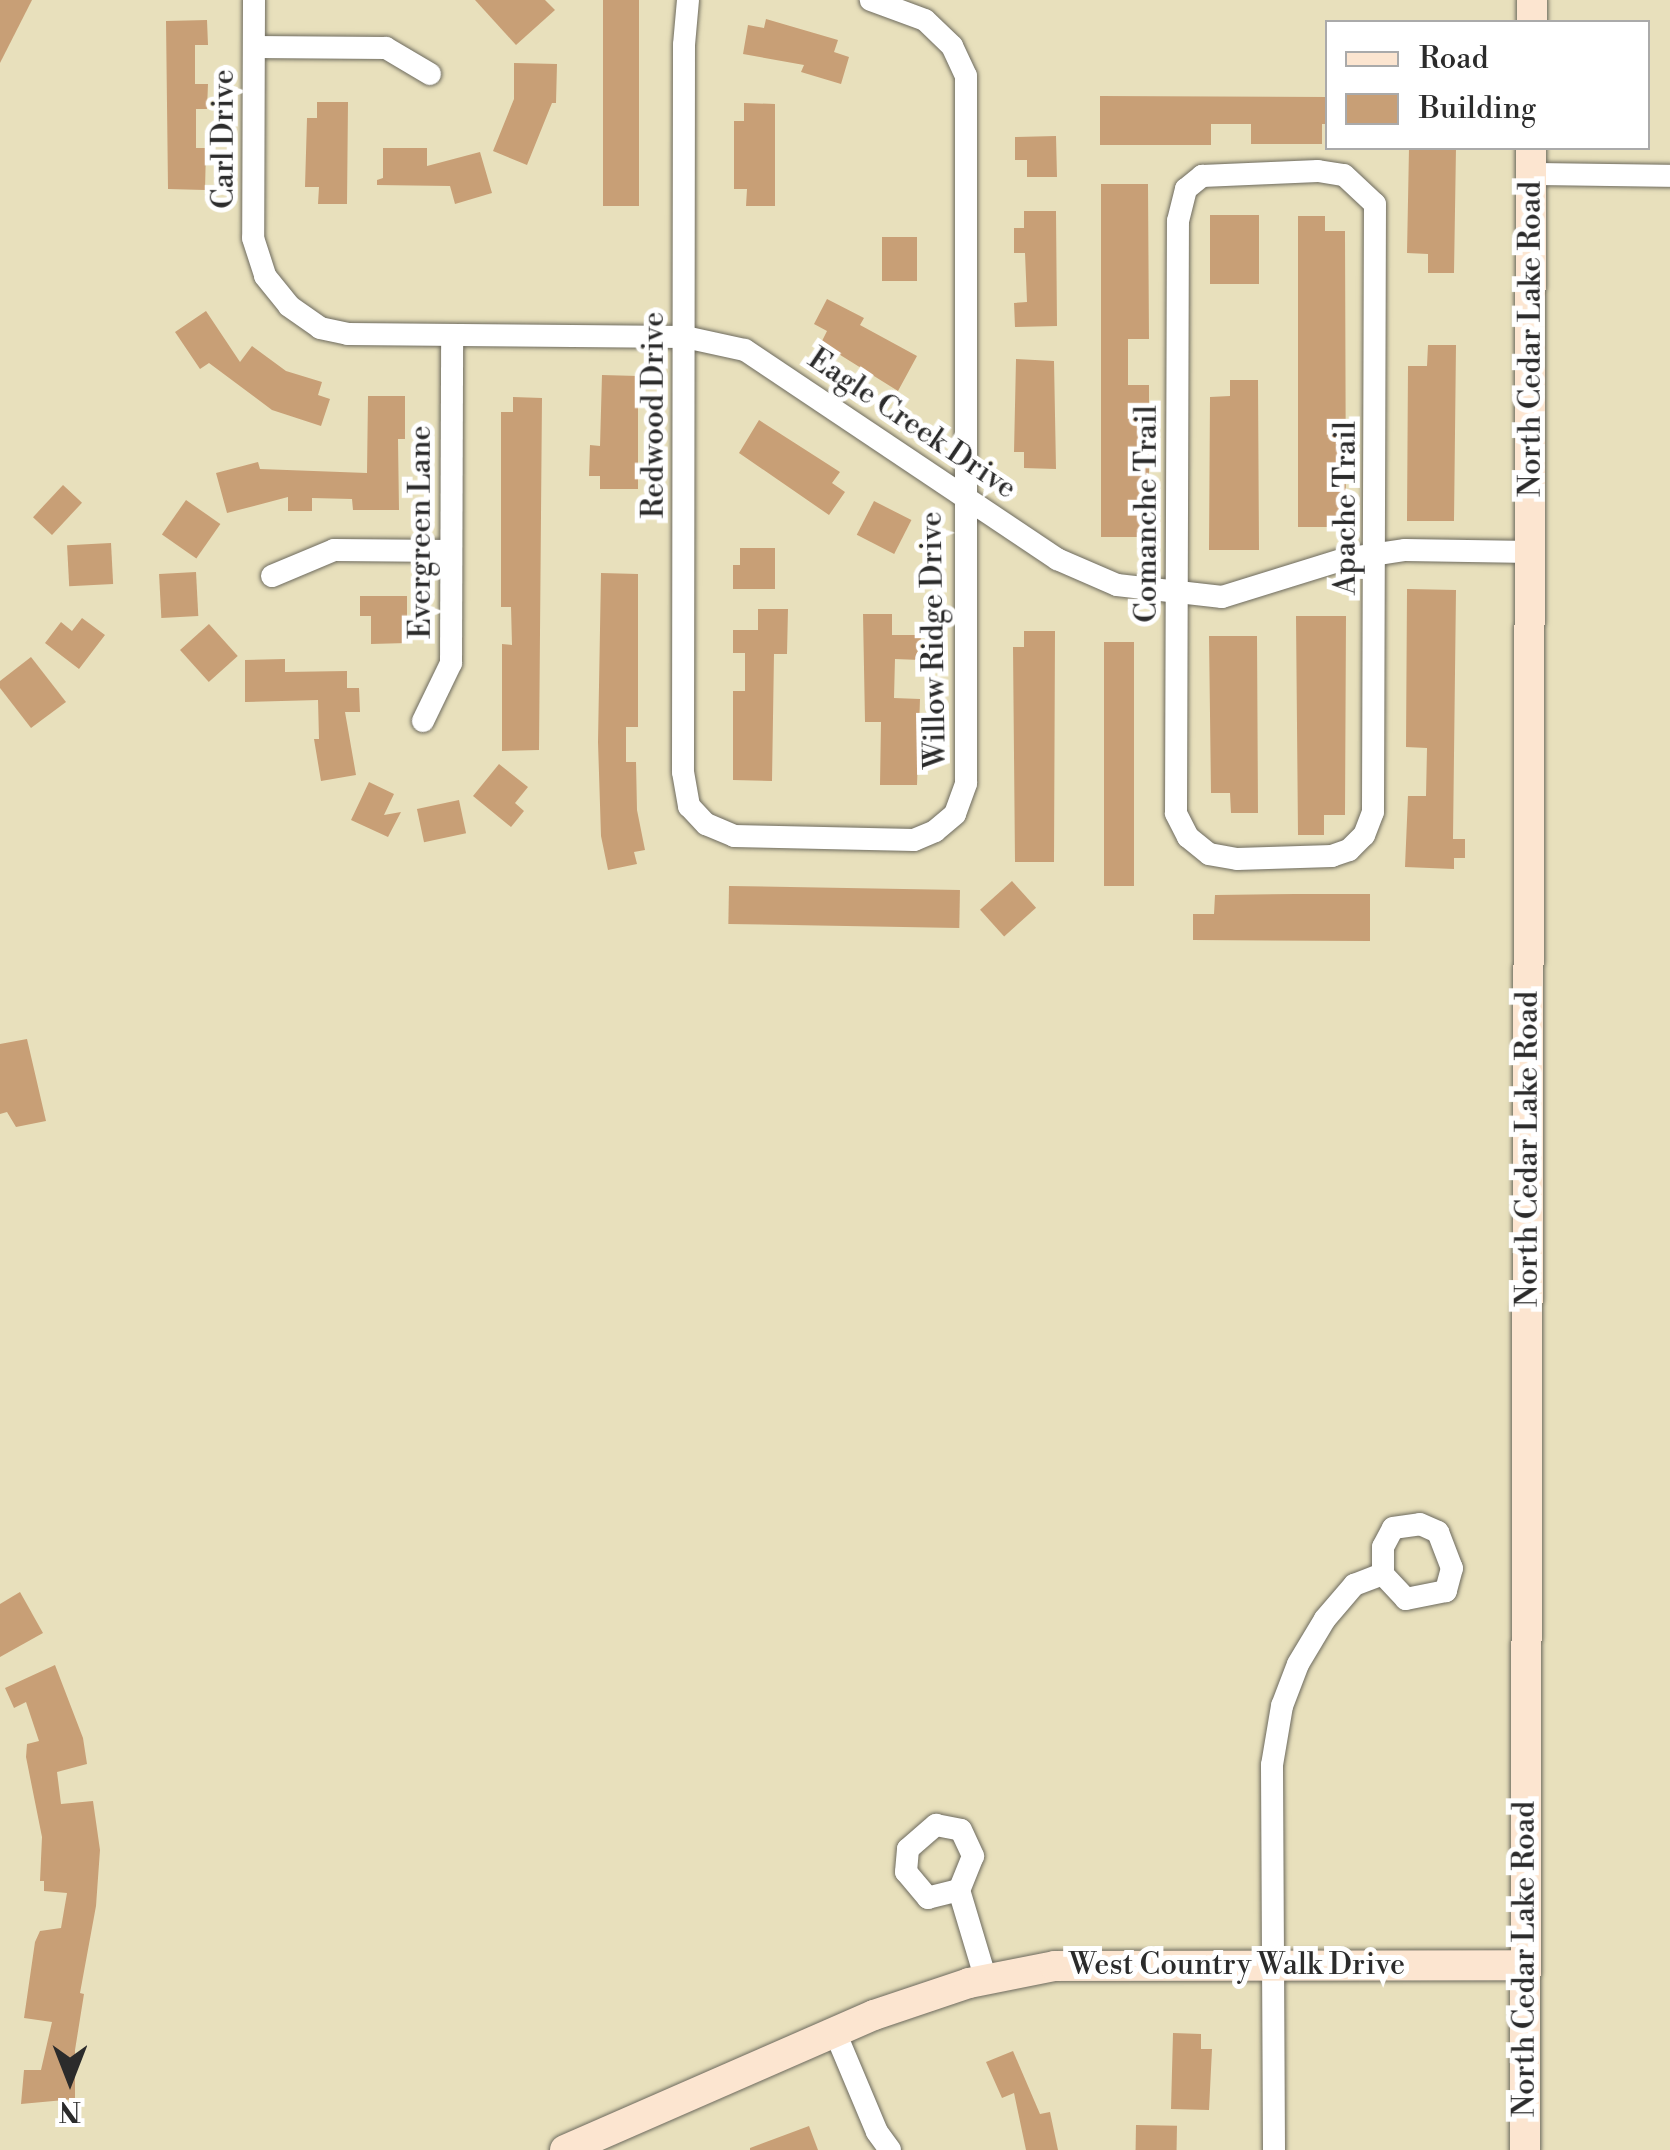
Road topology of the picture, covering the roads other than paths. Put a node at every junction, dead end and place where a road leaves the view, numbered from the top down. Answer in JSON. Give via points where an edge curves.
{"nodes":[{"id":1,"x":254,"y":0,"type":"edge"},
{"id":2,"x":688,"y":0,"type":"edge"},
{"id":3,"x":871,"y":0,"type":"edge"},
{"id":4,"x":254,"y":48,"type":"junction"},
{"id":5,"x":430,"y":74,"type":"dead end"},
{"id":6,"x":1532,"y":160,"type":"edge"},
{"id":7,"x":1670,"y":176,"type":"edge"},
{"id":8,"x":1186,"y":189,"type":"joint"},
{"id":9,"x":265,"y":276,"type":"joint"},
{"id":10,"x":452,"y":336,"type":"junction"},
{"id":11,"x":685,"y":337,"type":"junction"},
{"id":12,"x":962,"y":495,"type":"junction"},
{"id":13,"x":451,"y":551,"type":"junction"},
{"id":14,"x":1532,"y":552,"type":"junction"},
{"id":15,"x":1375,"y":554,"type":"junction"},
{"id":16,"x":272,"y":576,"type":"dead end"},
{"id":17,"x":1176,"y":594,"type":"junction"},
{"id":18,"x":423,"y":721,"type":"dead end"},
{"id":19,"x":935,"y":831,"type":"joint"},
{"id":20,"x":1188,"y":837,"type":"joint"},
{"id":21,"x":1383,"y":1574,"type":"dead end"},
{"id":22,"x":959,"y":1890,"type":"dead end"},
{"id":23,"x":1272,"y":1964,"type":"junction"},
{"id":24,"x":1524,"y":1965,"type":"junction"},
{"id":25,"x":986,"y":1980,"type":"junction"},
{"id":26,"x":836,"y":2032,"type":"junction"},
{"id":27,"x":565,"y":2150,"type":"edge"},
{"id":28,"x":890,"y":2150,"type":"edge"},
{"id":29,"x":1274,"y":2150,"type":"edge"},
{"id":30,"x":1525,"y":2150,"type":"edge"}],
"edges":[{"from":1,"to":4,"type":"street","name":"Carl Drive"},
{"from":2,"to":11,"type":"street","name":"Redwood Drive"},
{"from":3,"to":12,"type":"street","name":"Willow Ridge Drive","via":[[925,20],[952,46],[966,76]]},
{"from":4,"to":5,"type":"street","via":[[386,48]]},
{"from":4,"to":9,"type":"street","name":"Carl Drive","via":[[254,238]]},
{"from":6,"to":7,"type":"street"},
{"from":6,"to":14,"type":"main road","name":"North Cedar Lake Road"},
{"from":8,"to":15,"type":"street","name":"Apache Trail","via":[[1202,176],[1318,171],[1344,175],[1375,204]]},
{"from":8,"to":17,"type":"street","name":"Comanche Trail","via":[[1178,221]]},
{"from":9,"to":10,"type":"street","name":"Eagle Creek Drive","via":[[289,306],[320,328]]},
{"from":10,"to":11,"type":"street","name":"Eagle Creek Drive"},
{"from":10,"to":13,"type":"street","name":"Evergreen Lane"},
{"from":11,"to":12,"type":"street","name":"Eagle Creek Drive","via":[[744,350]]},
{"from":11,"to":19,"type":"street","name":"Redwood Drive","via":[[688,806],[706,824],[734,836],[914,840]]},
{"from":12,"to":17,"type":"street","name":"Eagle Creek Drive","via":[[1057,559],[1117,585]]},
{"from":12,"to":19,"type":"street","name":"Willow Ridge Drive","via":[[966,783],[955,814]]},
{"from":13,"to":16,"type":"street","via":[[334,550]]},
{"from":13,"to":18,"type":"street","name":"Evergreen Lane","via":[[451,663]]},
{"from":14,"to":15,"type":"street","name":"Eagle Creek Drive"},
{"from":14,"to":24,"type":"main road","name":"North Cedar Lake Road"},
{"from":15,"to":17,"type":"street","name":"Eagle Creek Drive","via":[[1222,597]]},
{"from":15,"to":20,"type":"street","name":"Apache Trail","via":[[1373,812],[1364,835],[1332,856],[1237,858],[1209,854]]},
{"from":17,"to":20,"type":"street","name":"Comanche Trail","via":[[1176,813]]},
{"from":21,"to":23,"type":"street","via":[[1354,1585],[1325,1620],[1282,1706],[1272,1765]]},
{"from":22,"to":25,"type":"street"},
{"from":23,"to":24,"type":"main road","name":"West Country Walk Drive"},
{"from":23,"to":25,"type":"main road","name":"West Country Walk Drive","via":[[1055,1966]]},
{"from":23,"to":29,"type":"street"},
{"from":24,"to":30,"type":"main road","name":"North Cedar Lake Road"},
{"from":25,"to":26,"type":"main road","name":"West Country Walk Drive"},
{"from":26,"to":27,"type":"main road","name":"West Country Walk Drive"},
{"from":26,"to":28,"type":"street"}]}
